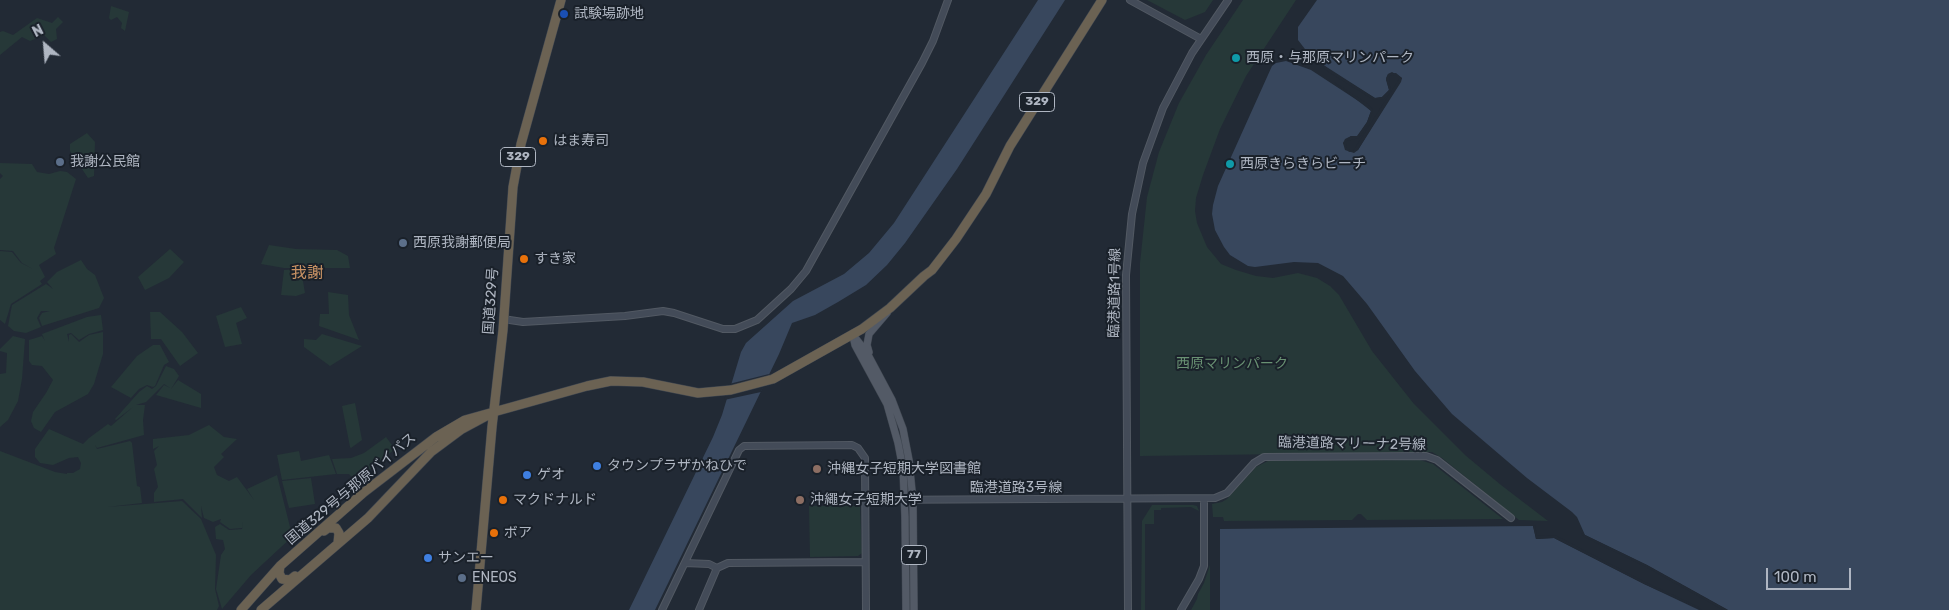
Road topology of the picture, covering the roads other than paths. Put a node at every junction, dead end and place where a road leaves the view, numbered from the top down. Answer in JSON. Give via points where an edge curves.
{"nodes":[{"id":1,"x":561,"y":0,"type":"edge"},
{"id":2,"x":948,"y":0,"type":"edge"},
{"id":3,"x":1102,"y":0,"type":"edge"},
{"id":4,"x":1130,"y":0,"type":"edge"},
{"id":5,"x":1228,"y":0,"type":"edge"},
{"id":6,"x":1201,"y":39,"type":"junction"},
{"id":7,"x":890,"y":308,"type":"junction"},
{"id":8,"x":503,"y":319,"type":"junction"},
{"id":9,"x":853,"y":335,"type":"junction"},
{"id":10,"x":872,"y":364,"type":"junction"},
{"id":11,"x":494,"y":411,"type":"junction"},
{"id":12,"x":1204,"y":499,"type":"junction"},
{"id":13,"x":866,"y":500,"type":"junction"},
{"id":14,"x":1127,"y":500,"type":"junction"},
{"id":15,"x":905,"y":501,"type":"junction"},
{"id":16,"x":913,"y":501,"type":"junction"},
{"id":17,"x":1512,"y":518,"type":"dead end"},
{"id":18,"x":312,"y":538,"type":"junction"},
{"id":19,"x":338,"y":543,"type":"junction"},
{"id":20,"x":865,"y":562,"type":"junction"},
{"id":21,"x":685,"y":563,"type":"junction"},
{"id":22,"x":280,"y":566,"type":"junction"},
{"id":23,"x":310,"y":567,"type":"junction"},
{"id":24,"x":717,"y":568,"type":"junction"},
{"id":25,"x":241,"y":610,"type":"edge"},
{"id":26,"x":261,"y":610,"type":"edge"},
{"id":27,"x":476,"y":610,"type":"edge"},
{"id":28,"x":662,"y":610,"type":"edge"},
{"id":29,"x":698,"y":610,"type":"edge"},
{"id":30,"x":866,"y":610,"type":"edge"},
{"id":31,"x":906,"y":610,"type":"edge"},
{"id":32,"x":914,"y":610,"type":"edge"},
{"id":33,"x":1128,"y":610,"type":"edge"},
{"id":34,"x":1182,"y":610,"type":"edge"}],
"edges":[{"from":1,"to":8,"type":"highway","name":"国道329号","number":"329","via":[[516,165]]},
{"from":2,"to":8,"type":"street","via":[[922,63],[806,271],[757,320],[735,329],[723,329],[663,311],[523,322]]},
{"from":3,"to":7,"type":"highway","name":"国道329号与那原バイパス","number":"329","via":[[956,239],[932,270]]},
{"from":4,"to":6,"type":"street"},
{"from":5,"to":6,"type":"street","name":"臨港道路1号線"},
{"from":6,"to":14,"type":"street","name":"臨港道路1号線","via":[[1175,82],[1154,127],[1132,214],[1126,284]]},
{"from":7,"to":9,"type":"highway","name":"国道329号与那原バイパス","number":"329"},
{"from":7,"to":10,"type":"main road","via":[[867,339]]},
{"from":8,"to":11,"type":"highway","name":"国道329号","number":"329"},
{"from":9,"to":10,"type":"main road","number":"77"},
{"from":9,"to":11,"type":"highway","name":"国道329号与那原バイパス","number":"329","via":[[764,382],[722,392],[698,393],[643,382],[611,381]]},
{"from":9,"to":15,"type":"main road","number":"77","via":[[892,418]]},
{"from":10,"to":16,"type":"main road","number":"77","via":[[892,400],[903,430]]},
{"from":11,"to":18,"type":"highway","name":"国道329号与那原バイパス","number":"329","via":[[465,420],[436,437],[386,474]]},
{"from":11,"to":19,"type":"highway","name":"国道329号与那原バイパス","number":"329","via":[[431,452],[368,518]]},
{"from":11,"to":27,"type":"highway","name":"国道329号","number":"329"},
{"from":12,"to":14,"type":"street","name":"臨港道路マリーナ2号線"},
{"from":12,"to":17,"type":"street","name":"臨港道路マリーナ2号線","via":[[1227,493],[1254,463],[1264,457],[1426,456],[1437,460]]},
{"from":12,"to":34,"type":"street","via":[[1204,566]]},
{"from":13,"to":15,"type":"street","name":"臨港道路3号線"},
{"from":13,"to":20,"type":"street"},
{"from":13,"to":21,"type":"street","via":[[866,458],[852,445],[744,446],[739,450]]},
{"from":14,"to":16,"type":"street","name":"臨港道路3号線"},
{"from":14,"to":33,"type":"street","name":"臨港道路1号線"},
{"from":15,"to":16,"type":"street","name":"臨港道路3号線"},
{"from":15,"to":31,"type":"main road","number":"77"},
{"from":16,"to":32,"type":"main road","number":"77"},
{"from":18,"to":19,"type":"highway","via":[[332,527],[339,533]]},
{"from":18,"to":22,"type":"highway","name":"国道329号与那原バイパス","number":"329"},
{"from":19,"to":23,"type":"highway","name":"国道329号与那原バイパス","number":"329"},
{"from":20,"to":24,"type":"street","via":[[728,563]]},
{"from":20,"to":30,"type":"street"},
{"from":21,"to":24,"type":"street","via":[[709,564]]},
{"from":21,"to":28,"type":"street"},
{"from":22,"to":23,"type":"highway","via":[[280,576],[286,580]]},
{"from":22,"to":25,"type":"highway","name":"国道329号与那原バイパス","number":"329"},
{"from":23,"to":26,"type":"highway","name":"国道329号与那原バイパス","number":"329"},
{"from":24,"to":29,"type":"street"}]}
